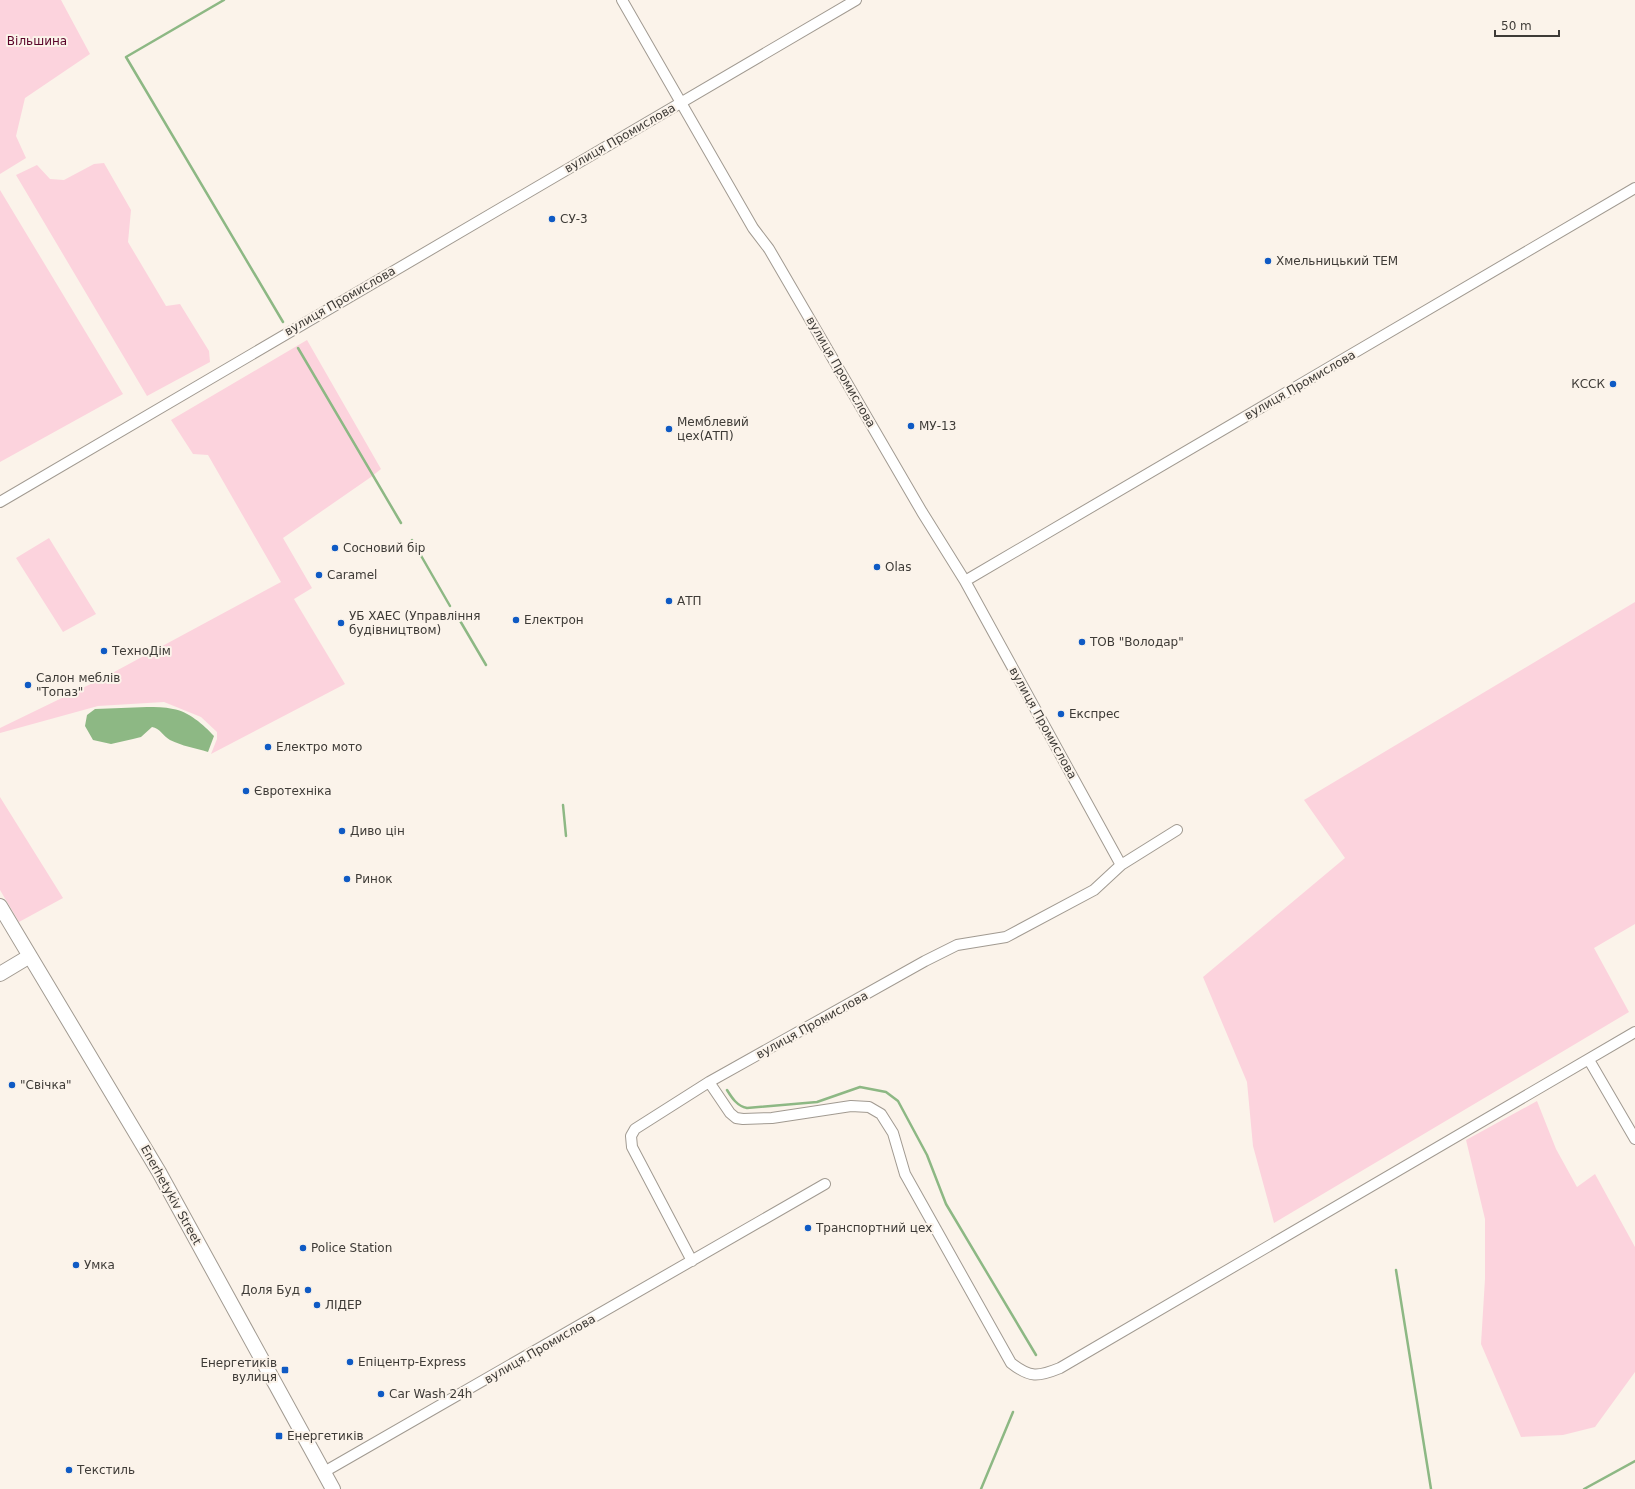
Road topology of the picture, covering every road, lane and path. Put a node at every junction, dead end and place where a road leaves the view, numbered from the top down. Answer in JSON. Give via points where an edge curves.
{"nodes":[{"id":1,"x":622,"y":0,"type":"edge"},
{"id":2,"x":856,"y":0,"type":"edge"},
{"id":3,"x":681,"y":102,"type":"junction"},
{"id":4,"x":1635,"y":188,"type":"edge"},
{"id":5,"x":0,"y":502,"type":"edge"},
{"id":6,"x":965,"y":581,"type":"junction"},
{"id":7,"x":1177,"y":830,"type":"dead end"},
{"id":8,"x":1121,"y":865,"type":"junction"},
{"id":9,"x":0,"y":906,"type":"edge"},
{"id":10,"x":30,"y":956,"type":"junction"},
{"id":11,"x":0,"y":974,"type":"edge"},
{"id":12,"x":1635,"y":1032,"type":"edge"},
{"id":13,"x":1589,"y":1060,"type":"junction"},
{"id":14,"x":709,"y":1082,"type":"junction"},
{"id":15,"x":1635,"y":1139,"type":"edge"},
{"id":16,"x":825,"y":1184,"type":"dead end"},
{"id":17,"x":692,"y":1261,"type":"junction"},
{"id":18,"x":324,"y":1472,"type":"junction"},
{"id":19,"x":333,"y":1489,"type":"edge"}],
"edges":[{"from":1,"to":3,"type":"street","name":"вулиця Промислова"},
{"from":2,"to":3,"type":"street","name":"вулиця Промислова"},
{"from":3,"to":5,"type":"street","name":"вулиця Промислова"},
{"from":3,"to":6,"type":"street","name":"вулиця Промислова","via":[[753,228],[768,249]]},
{"from":4,"to":6,"type":"street","name":"вулиця Промислова"},
{"from":6,"to":8,"type":"street","name":"вулиця Промислова"},
{"from":7,"to":8,"type":"street","name":"вулиця Промислова"},
{"from":8,"to":14,"type":"street","name":"вулиця Промислова","via":[[1094,890],[1006,938],[957,945]]},
{"from":9,"to":10,"type":"main road","name":"Enerhetykiv Street"},
{"from":10,"to":11,"type":"main road"},
{"from":10,"to":18,"type":"main road","name":"Enerhetykiv Street","via":[[159,1172]]},
{"from":12,"to":13,"type":"street"},
{"from":13,"to":14,"type":"street","via":[[1044,1375],[1029,1374],[1011,1363],[906,1174],[893,1133],[881,1114],[869,1107],[851,1106],[772,1118],[736,1118]]},
{"from":13,"to":15,"type":"street"},
{"from":14,"to":17,"type":"street","name":"вулиця Промислова","via":[[638,1127],[633,1132],[631,1140],[632,1147]]},
{"from":16,"to":17,"type":"street","name":"вулиця Промислова"},
{"from":17,"to":18,"type":"street","name":"вулиця Промислова"},
{"from":18,"to":19,"type":"main road","name":"Enerhetykiv Street"}]}
